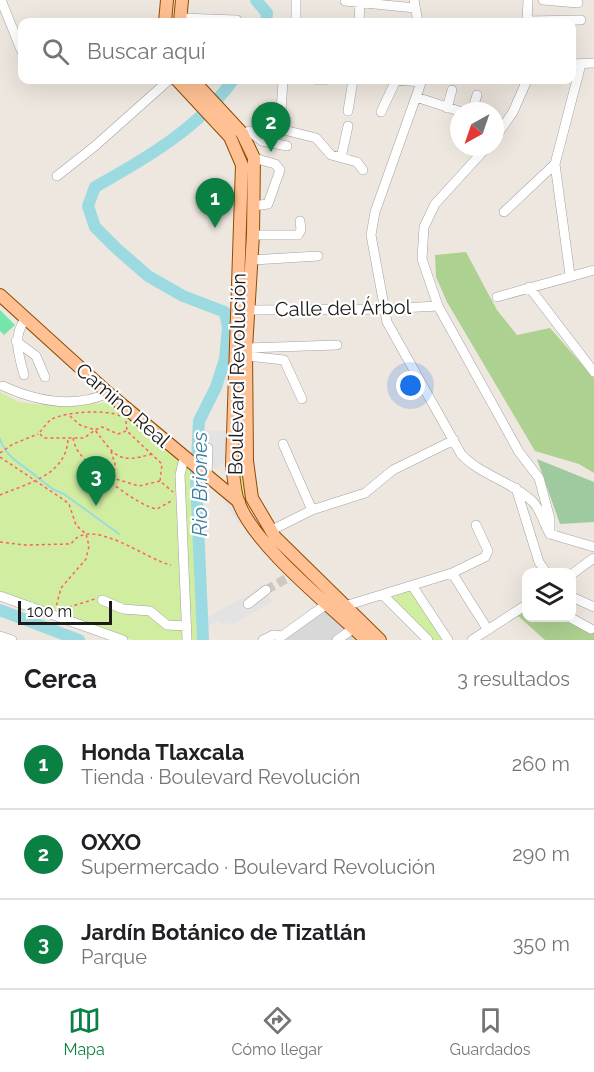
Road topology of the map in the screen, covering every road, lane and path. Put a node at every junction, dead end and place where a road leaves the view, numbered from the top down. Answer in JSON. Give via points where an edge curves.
{"nodes":[{"id":1,"x":1,"y":0,"type":"edge"},
{"id":2,"x":167,"y":0,"type":"edge"},
{"id":3,"x":182,"y":0,"type":"edge"},
{"id":4,"x":296,"y":0,"type":"edge"},
{"id":5,"x":528,"y":0,"type":"edge"},
{"id":6,"x":543,"y":0,"type":"edge"},
{"id":7,"x":345,"y":1,"type":"edge"},
{"id":8,"x":360,"y":2,"type":"junction"},
{"id":9,"x":578,"y":3,"type":"dead end"},
{"id":10,"x":415,"y":4,"type":"edge"},
{"id":11,"x":165,"y":18,"type":"edge"},
{"id":12,"x":180,"y":18,"type":"edge"},
{"id":13,"x":296,"y":18,"type":"edge"},
{"id":14,"x":359,"y":18,"type":"edge"},
{"id":15,"x":527,"y":18,"type":"edge"},
{"id":16,"x":576,"y":20,"type":"edge"},
{"id":17,"x":581,"y":20,"type":"dead end"},
{"id":18,"x":18,"y":42,"type":"edge"},
{"id":19,"x":594,"y":63,"type":"edge"},
{"id":20,"x":576,"y":64,"type":"edge"},
{"id":21,"x":165,"y":84,"type":"edge"},
{"id":22,"x":283,"y":84,"type":"edge"},
{"id":23,"x":352,"y":84,"type":"edge"},
{"id":24,"x":394,"y":84,"type":"edge"},
{"id":25,"x":420,"y":84,"type":"edge"},
{"id":26,"x":525,"y":84,"type":"edge"},
{"id":27,"x":572,"y":84,"type":"edge"},
{"id":28,"x":193,"y":85,"type":"edge"},
{"id":29,"x":452,"y":90,"type":"dead end"},
{"id":30,"x":477,"y":95,"type":"dead end"},
{"id":31,"x":416,"y":97,"type":"junction"},
{"id":32,"x":475,"y":102,"type":"edge"},
{"id":33,"x":447,"y":108,"type":"junction"},
{"id":34,"x":450,"y":109,"type":"edge"},
{"id":35,"x":348,"y":111,"type":"dead end"},
{"id":36,"x":381,"y":112,"type":"dead end"},
{"id":37,"x":226,"y":123,"type":"junction"},
{"id":38,"x":504,"y":125,"type":"edge"},
{"id":39,"x":348,"y":126,"type":"dead end"},
{"id":40,"x":280,"y":129,"type":"junction"},
{"id":41,"x":246,"y":132,"type":"junction"},
{"id":42,"x":287,"y":146,"type":"dead end"},
{"id":43,"x":479,"y":156,"type":"edge"},
{"id":44,"x":254,"y":158,"type":"junction"},
{"id":45,"x":341,"y":158,"type":"junction"},
{"id":46,"x":555,"y":164,"type":"junction"},
{"id":47,"x":363,"y":170,"type":"dead end"},
{"id":48,"x":57,"y":176,"type":"dead end"},
{"id":49,"x":254,"y":206,"type":"junction"},
{"id":50,"x":504,"y":212,"type":"dead end"},
{"id":51,"x":300,"y":221,"type":"dead end"},
{"id":52,"x":253,"y":235,"type":"junction"},
{"id":53,"x":318,"y":256,"type":"dead end"},
{"id":54,"x":252,"y":260,"type":"junction"},
{"id":55,"x":594,"y":270,"type":"edge"},
{"id":56,"x":570,"y":276,"type":"junction"},
{"id":57,"x":530,"y":287,"type":"junction"},
{"id":58,"x":0,"y":295,"type":"edge"},
{"id":59,"x":497,"y":297,"type":"dead end"},
{"id":60,"x":438,"y":306,"type":"junction"},
{"id":61,"x":383,"y":309,"type":"junction"},
{"id":62,"x":249,"y":310,"type":"junction"},
{"id":63,"x":25,"y":319,"type":"junction"},
{"id":64,"x":16,"y":341,"type":"junction"},
{"id":65,"x":337,"y":345,"type":"dead end"},
{"id":66,"x":246,"y":352,"type":"junction"},
{"id":67,"x":594,"y":372,"type":"edge"},
{"id":68,"x":24,"y":375,"type":"dead end"},
{"id":69,"x":45,"y":377,"type":"dead end"},
{"id":70,"x":3,"y":386,"type":"dead end"},
{"id":71,"x":108,"y":393,"type":"junction"},
{"id":72,"x":302,"y":399,"type":"dead end"},
{"id":73,"x":69,"y":415,"type":"junction"},
{"id":74,"x":95,"y":430,"type":"junction"},
{"id":75,"x":127,"y":431,"type":"junction"},
{"id":76,"x":39,"y":433,"type":"junction"},
{"id":77,"x":68,"y":438,"type":"junction"},
{"id":78,"x":73,"y":438,"type":"junction"},
{"id":79,"x":454,"y":440,"type":"junction"},
{"id":80,"x":283,"y":444,"type":"dead end"},
{"id":81,"x":208,"y":448,"type":"dead end"},
{"id":82,"x":110,"y":449,"type":"junction"},
{"id":83,"x":152,"y":454,"type":"junction"},
{"id":84,"x":0,"y":455,"type":"edge"},
{"id":85,"x":185,"y":459,"type":"junction"},
{"id":86,"x":232,"y":465,"type":"junction"},
{"id":87,"x":207,"y":477,"type":"junction"},
{"id":88,"x":34,"y":480,"type":"junction"},
{"id":89,"x":113,"y":480,"type":"junction"},
{"id":90,"x":160,"y":481,"type":"junction"},
{"id":91,"x":516,"y":488,"type":"junction"},
{"id":92,"x":0,"y":495,"type":"edge"},
{"id":93,"x":176,"y":497,"type":"junction"},
{"id":94,"x":252,"y":500,"type":"junction"},
{"id":95,"x":177,"y":501,"type":"dead end"},
{"id":96,"x":238,"y":502,"type":"junction"},
{"id":97,"x":312,"y":510,"type":"junction"},
{"id":98,"x":476,"y":525,"type":"dead end"},
{"id":99,"x":270,"y":531,"type":"junction"},
{"id":100,"x":86,"y":534,"type":"junction"},
{"id":101,"x":550,"y":534,"type":"junction"},
{"id":102,"x":0,"y":542,"type":"edge"},
{"id":103,"x":594,"y":547,"type":"edge"},
{"id":104,"x":594,"y":558,"type":"edge"},
{"id":105,"x":171,"y":565,"type":"dead end"},
{"id":106,"x":543,"y":568,"type":"edge"},
{"id":107,"x":576,"y":571,"type":"edge"},
{"id":108,"x":453,"y":573,"type":"junction"},
{"id":109,"x":413,"y":587,"type":"junction"},
{"id":110,"x":266,"y":590,"type":"tunnel mouth"},
{"id":111,"x":383,"y":595,"type":"junction"},
{"id":112,"x":0,"y":596,"type":"edge"},
{"id":113,"x":576,"y":599,"type":"edge"},
{"id":114,"x":102,"y":600,"type":"joint"},
{"id":115,"x":328,"y":603,"type":"junction"},
{"id":116,"x":248,"y":604,"type":"dead end"},
{"id":117,"x":345,"y":606,"type":"junction"},
{"id":118,"x":594,"y":607,"type":"edge"},
{"id":119,"x":522,"y":608,"type":"edge"},
{"id":120,"x":576,"y":620,"type":"edge"},
{"id":121,"x":187,"y":626,"type":"junction"},
{"id":122,"x":354,"y":628,"type":"junction"},
{"id":123,"x":591,"y":629,"type":"dead end"},
{"id":124,"x":488,"y":630,"type":"junction"},
{"id":125,"x":0,"y":636,"type":"edge"},
{"id":126,"x":12,"y":640,"type":"edge"},
{"id":127,"x":123,"y":640,"type":"edge"},
{"id":128,"x":187,"y":640,"type":"edge"},
{"id":129,"x":263,"y":640,"type":"edge"},
{"id":130,"x":337,"y":640,"type":"edge"},
{"id":131,"x":366,"y":640,"type":"edge"},
{"id":132,"x":380,"y":640,"type":"edge"},
{"id":133,"x":428,"y":640,"type":"edge"},
{"id":134,"x":448,"y":640,"type":"edge"},
{"id":135,"x":472,"y":640,"type":"edge"}],
"edges":[{"from":1,"to":18,"type":"street"},
{"from":2,"to":11,"type":"main road"},
{"from":3,"to":12,"type":"main road"},
{"from":4,"to":13,"type":"street"},
{"from":5,"to":15,"type":"street"},
{"from":6,"to":9,"type":"street"},
{"from":7,"to":8,"type":"street"},
{"from":8,"to":10,"type":"street"},
{"from":8,"to":14,"type":"street"},
{"from":16,"to":17,"type":"street"},
{"from":19,"to":20,"type":"street"},
{"from":21,"to":48,"type":"street"},
{"from":22,"to":40,"type":"street"},
{"from":23,"to":35,"type":"street"},
{"from":24,"to":36,"type":"street"},
{"from":25,"to":31,"type":"street"},
{"from":26,"to":38,"type":"street"},
{"from":27,"to":46,"type":"street"},
{"from":28,"to":37,"type":"main road","name":"Boulevard Revolución"},
{"from":29,"to":33,"type":"street"},
{"from":30,"to":32,"type":"street"},
{"from":31,"to":33,"type":"street"},
{"from":31,"to":61,"type":"street","via":[[372,225]]},
{"from":33,"to":34,"type":"street"},
{"from":37,"to":41,"type":"main road","name":"Boulevard Revolución"},
{"from":37,"to":86,"type":"main road","name":"Boulevard Revolución","via":[[242,165]]},
{"from":39,"to":45,"type":"street"},
{"from":40,"to":41,"type":"street"},
{"from":40,"to":45,"type":"street","via":[[316,138],[331,155]]},
{"from":41,"to":42,"type":"street","via":[[262,141]]},
{"from":41,"to":44,"type":"main road","name":"Boulevard Revolución"},
{"from":43,"to":60,"type":"street","via":[[435,204],[424,227],[422,259]]},
{"from":44,"to":49,"type":"main road","name":"Boulevard Revolución"},
{"from":44,"to":49,"type":"street","via":[[275,164],[280,170],[268,204]]},
{"from":45,"to":47,"type":"street","via":[[357,162]]},
{"from":46,"to":50,"type":"street"},
{"from":46,"to":56,"type":"street"},
{"from":49,"to":52,"type":"main road","name":"Boulevard Revolución"},
{"from":51,"to":52,"type":"street","via":[[298,235]]},
{"from":52,"to":54,"type":"main road","name":"Boulevard Revolución"},
{"from":53,"to":54,"type":"street"},
{"from":54,"to":62,"type":"main road","name":"Boulevard Revolución"},
{"from":55,"to":56,"type":"street"},
{"from":56,"to":57,"type":"street"},
{"from":57,"to":59,"type":"street"},
{"from":57,"to":67,"type":"street"},
{"from":58,"to":63,"type":"main road","name":"Camino Real"},
{"from":60,"to":61,"type":"street","name":"Calle del Árbol"},
{"from":60,"to":101,"type":"street","via":[[519,452],[539,478]]},
{"from":61,"to":62,"type":"street","name":"Calle del Árbol"},
{"from":61,"to":79,"type":"street","via":[[391,332]]},
{"from":62,"to":66,"type":"main road","name":"Boulevard Revolución"},
{"from":63,"to":64,"type":"street"},
{"from":63,"to":71,"type":"main road","name":"Camino Real"},
{"from":64,"to":68,"type":"street"},
{"from":64,"to":69,"type":"street","via":[[36,356]]},
{"from":65,"to":66,"type":"street"},
{"from":66,"to":72,"type":"street","via":[[284,360]]},
{"from":66,"to":94,"type":"main road","name":"Boulevard Revolución","via":[[248,478]]},
{"from":70,"to":71,"type":"street","via":[[47,401],[92,399]]},
{"from":71,"to":85,"type":"main road","name":"Camino Real"},
{"from":73,"to":74,"type":"path","via":[[80,425]]},
{"from":73,"to":75,"type":"path","via":[[113,413],[127,421]]},
{"from":73,"to":76,"type":"path","via":[[51,419]]},
{"from":74,"to":75,"type":"path","via":[[102,427],[118,434]]},
{"from":74,"to":78,"type":"path","via":[[84,438]]},
{"from":74,"to":82,"type":"path"},
{"from":75,"to":83,"type":"path"},
{"from":76,"to":77,"type":"path","via":[[44,438]]},
{"from":76,"to":84,"type":"path","via":[[13,444]]},
{"from":77,"to":78,"type":"path"},
{"from":77,"to":88,"type":"path","via":[[64,459],[57,468]]},
{"from":78,"to":89,"type":"path","via":[[80,454]]},
{"from":79,"to":91,"type":"street","via":[[468,462]]},
{"from":79,"to":97,"type":"street","via":[[393,470],[365,493]]},
{"from":80,"to":97,"type":"street"},
{"from":81,"to":87,"type":"street"},
{"from":82,"to":83,"type":"path","via":[[130,461]]},
{"from":82,"to":89,"type":"path","via":[[115,464]]},
{"from":83,"to":90,"type":"path","via":[[163,465]]},
{"from":84,"to":88,"type":"path"},
{"from":85,"to":87,"type":"main road","name":"Camino Real"},
{"from":85,"to":121,"type":"street","via":[[180,475]]},
{"from":86,"to":87,"type":"main road"},
{"from":86,"to":96,"type":"main road","name":"Boulevard Revolución"},
{"from":87,"to":96,"type":"main road","name":"Camino Real"},
{"from":88,"to":92,"type":"path"},
{"from":88,"to":100,"type":"path","via":[[69,504],[76,525]]},
{"from":89,"to":90,"type":"path","via":[[135,485]]},
{"from":89,"to":93,"type":"path","via":[[149,508],[160,508]]},
{"from":90,"to":93,"type":"path"},
{"from":91,"to":101,"type":"street","via":[[534,502]]},
{"from":91,"to":106,"type":"street"},
{"from":93,"to":95,"type":"path"},
{"from":94,"to":96,"type":"main road"},
{"from":94,"to":99,"type":"main road","name":"Boulevard Revolución"},
{"from":96,"to":115,"type":"main road","name":"Boulevard Revolución","via":[[267,546],[293,575]]},
{"from":97,"to":99,"type":"street"},
{"from":98,"to":108,"type":"street","via":[[488,554]]},
{"from":99,"to":117,"type":"main road","name":"Boulevard Revolución"},
{"from":100,"to":102,"type":"path","via":[[71,544]]},
{"from":100,"to":105,"type":"path","via":[[100,534]]},
{"from":100,"to":114,"type":"path","via":[[86,559],[61,588],[56,608],[62,610],[92,598]]},
{"from":101,"to":103,"type":"street"},
{"from":104,"to":107,"type":"street"},
{"from":108,"to":109,"type":"street"},
{"from":108,"to":124,"type":"street"},
{"from":109,"to":111,"type":"street"},
{"from":109,"to":134,"type":"street"},
{"from":110,"to":116,"type":"street"},
{"from":111,"to":117,"type":"street"},
{"from":111,"to":133,"type":"street"},
{"from":112,"to":127,"type":"street"},
{"from":113,"to":118,"type":"street"},
{"from":114,"to":121,"type":"street","via":[[123,609],[150,611],[167,625]]},
{"from":115,"to":122,"type":"main road","name":"Boulevard Revolución"},
{"from":115,"to":129,"type":"street","via":[[282,636],[273,634]]},
{"from":117,"to":132,"type":"main road","name":"Boulevard Revolución"},
{"from":119,"to":124,"type":"street"},
{"from":120,"to":123,"type":"street"},
{"from":121,"to":128,"type":"street"},
{"from":122,"to":130,"type":"street"},
{"from":122,"to":131,"type":"main road","name":"Boulevard Revolución"},
{"from":124,"to":135,"type":"street"},
{"from":125,"to":126,"type":"street"}]}
